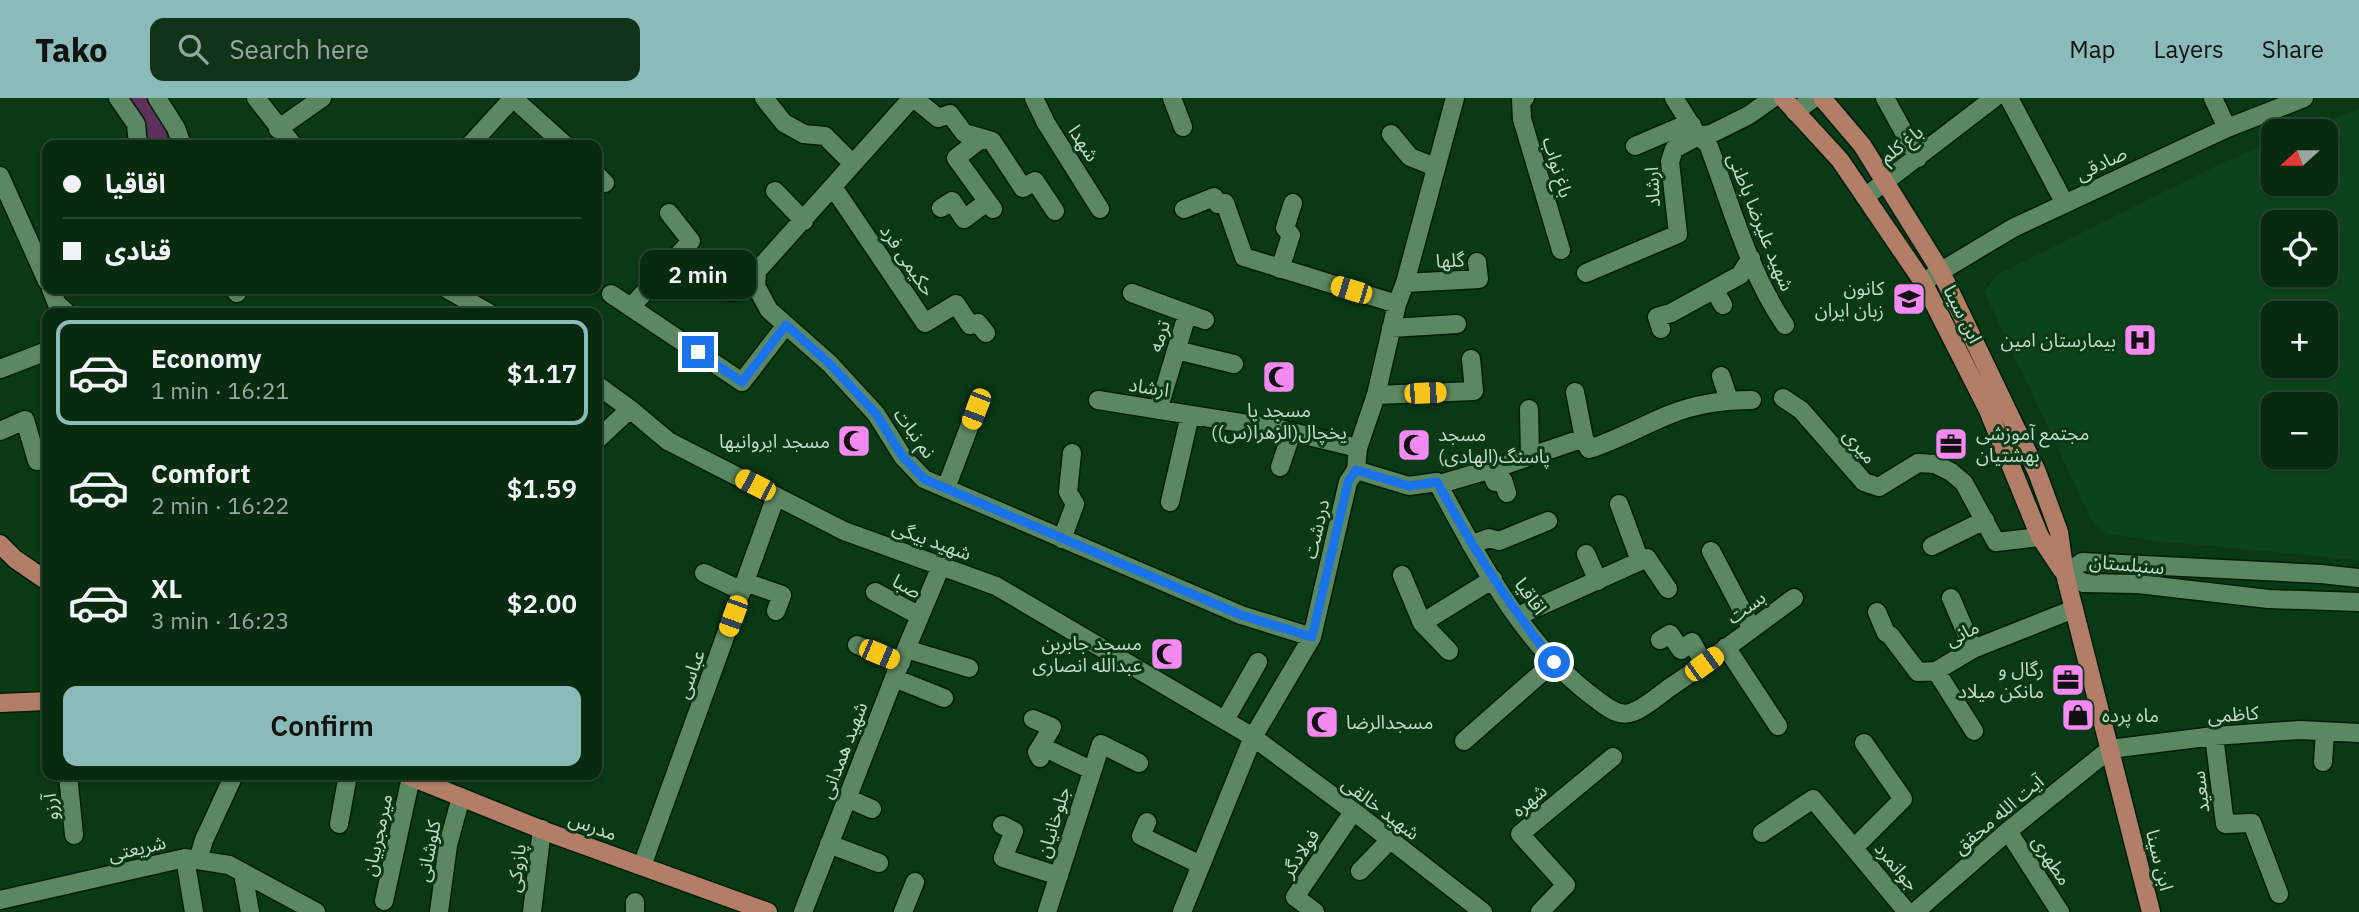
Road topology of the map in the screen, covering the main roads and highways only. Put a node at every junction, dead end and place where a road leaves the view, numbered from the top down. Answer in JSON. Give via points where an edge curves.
{"nodes":[{"id":1,"x":1783,"y":98,"type":"edge"},
{"id":2,"x":1822,"y":98,"type":"edge"},
{"id":3,"x":0,"y":544,"type":"edge"},
{"id":4,"x":2065,"y":574,"type":"junction"},
{"id":5,"x":42,"y":578,"type":"edge"},
{"id":6,"x":42,"y":701,"type":"edge"},
{"id":7,"x":0,"y":703,"type":"edge"},
{"id":8,"x":420,"y":780,"type":"edge"},
{"id":9,"x":768,"y":912,"type":"edge"},
{"id":10,"x":2151,"y":912,"type":"edge"}],
"edges":[{"from":1,"to":4,"type":"main road","name":"ابن سینا","via":[[1840,160],[1923,282],[1988,410],[2040,537]]},
{"from":2,"to":4,"type":"main road","name":"ابن سینا","via":[[1861,145],[1940,270],[2037,472],[2059,532]]},
{"from":3,"to":5,"type":"main road"},
{"from":4,"to":10,"type":"main road","name":"ابن سینا"},
{"from":6,"to":7,"type":"main road"},
{"from":8,"to":9,"type":"main road","name":"مدرس"}]}
